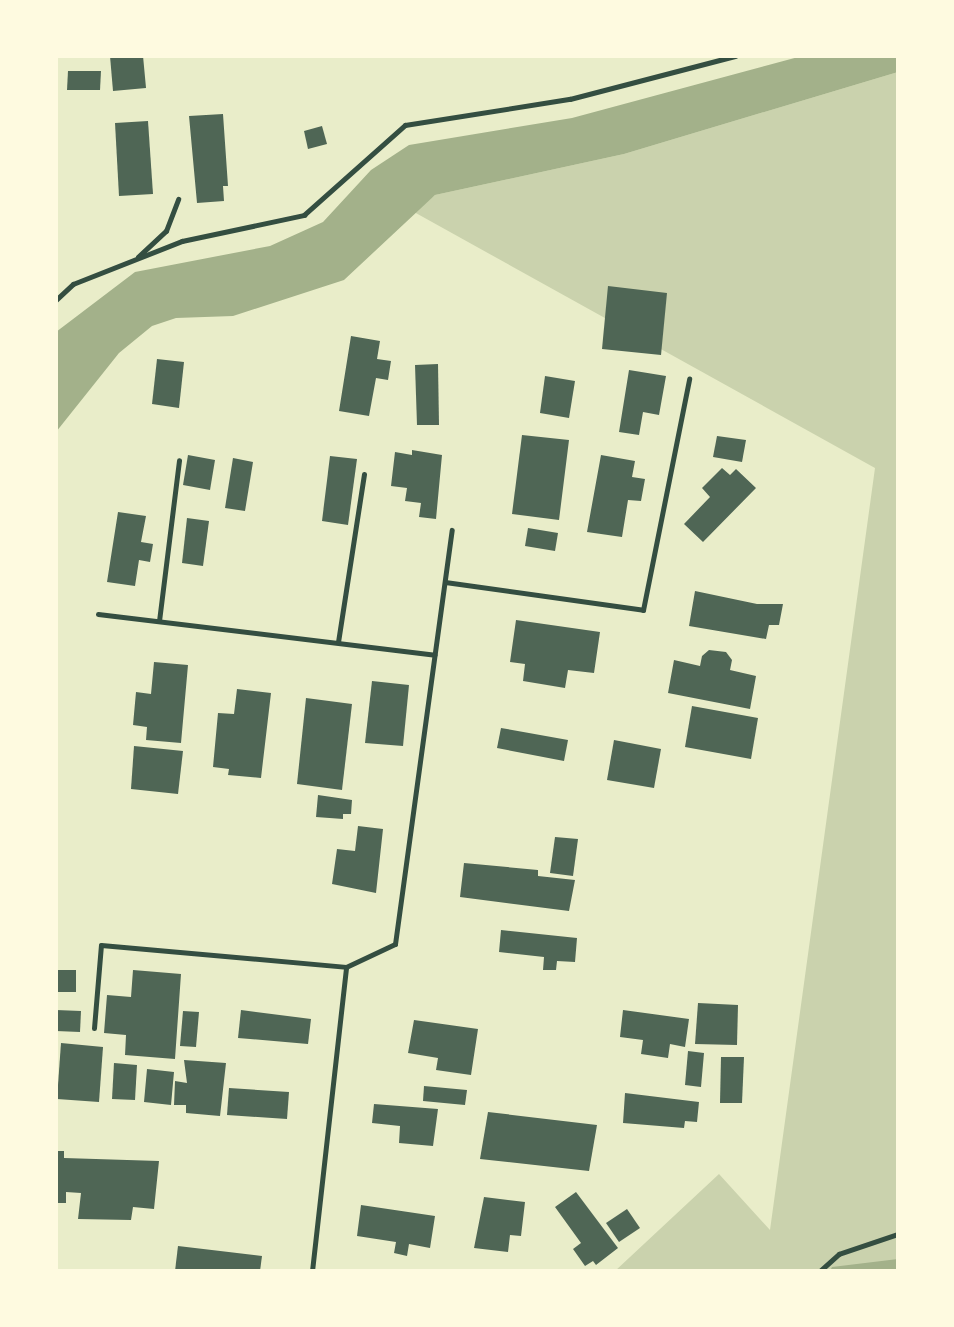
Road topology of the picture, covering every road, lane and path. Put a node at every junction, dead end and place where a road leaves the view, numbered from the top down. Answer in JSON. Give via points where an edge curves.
{"nodes":[{"id":1,"x":735,"y":56,"type":"edge"},
{"id":2,"x":178,"y":199,"type":"dead end"},
{"id":3,"x":136,"y":259,"type":"junction"},
{"id":4,"x":56,"y":300,"type":"edge"},
{"id":5,"x":689,"y":379,"type":"dead end"},
{"id":6,"x":178,"y":460,"type":"dead end"},
{"id":7,"x":364,"y":474,"type":"dead end"},
{"id":8,"x":452,"y":530,"type":"dead end"},
{"id":9,"x":445,"y":582,"type":"junction"},
{"id":10,"x":97,"y":614,"type":"dead end"},
{"id":11,"x":159,"y":621,"type":"junction"},
{"id":12,"x":338,"y":642,"type":"junction"},
{"id":13,"x":435,"y":655,"type":"junction"},
{"id":14,"x":346,"y":967,"type":"junction"},
{"id":15,"x":94,"y":1028,"type":"dead end"},
{"id":16,"x":898,"y":1234,"type":"edge"},
{"id":17,"x":312,"y":1271,"type":"edge"},
{"id":18,"x":820,"y":1271,"type":"edge"}],
"edges":[{"from":1,"to":3,"type":"path","via":[[570,99],[405,125],[304,215],[182,241]]},
{"from":2,"to":3,"type":"path","via":[[166,231]]},
{"from":3,"to":4,"type":"path","via":[[73,284]]},
{"from":5,"to":9,"type":"lane","via":[[643,610]]},
{"from":6,"to":11,"type":"lane"},
{"from":7,"to":12,"type":"lane"},
{"from":8,"to":9,"type":"lane"},
{"from":9,"to":13,"type":"lane"},
{"from":10,"to":11,"type":"lane"},
{"from":11,"to":12,"type":"lane"},
{"from":12,"to":13,"type":"lane"},
{"from":13,"to":14,"type":"lane","via":[[395,944]]},
{"from":14,"to":15,"type":"lane","via":[[101,945]]},
{"from":14,"to":17,"type":"lane"},
{"from":16,"to":18,"type":"path","via":[[839,1254]]}]}
